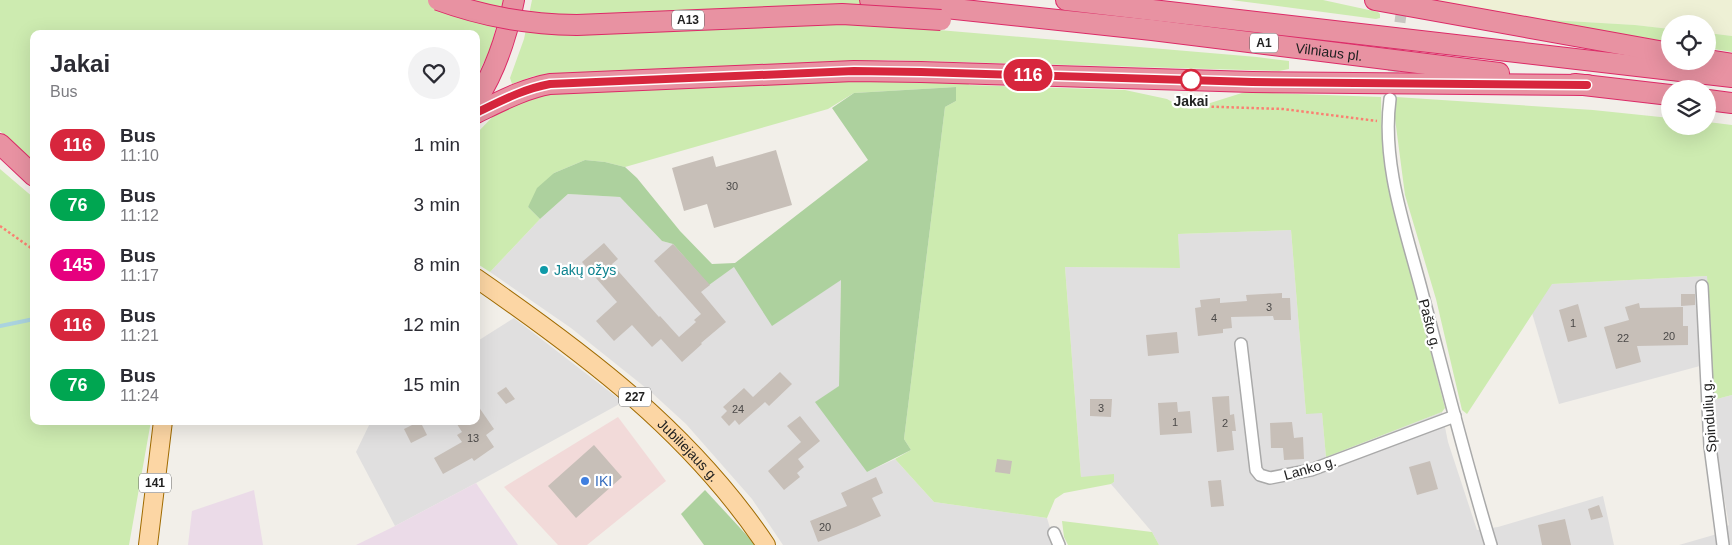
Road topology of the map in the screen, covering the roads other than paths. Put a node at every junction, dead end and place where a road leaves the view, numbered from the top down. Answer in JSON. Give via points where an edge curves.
{"nodes":[{"id":1,"x":438,"y":0,"type":"edge"},
{"id":2,"x":514,"y":0,"type":"edge"},
{"id":3,"x":870,"y":0,"type":"edge"},
{"id":4,"x":1066,"y":0,"type":"edge"},
{"id":5,"x":1375,"y":0,"type":"edge"},
{"id":6,"x":940,"y":13,"type":"junction"},
{"id":7,"x":1661,"y":51,"type":"edge"},
{"id":8,"x":1716,"y":61,"type":"edge"},
{"id":9,"x":1732,"y":64,"type":"edge"},
{"id":10,"x":1732,"y":77,"type":"edge"},
{"id":11,"x":1587,"y":85,"type":"junction"},
{"id":12,"x":480,"y":93,"type":"edge"},
{"id":13,"x":1661,"y":94,"type":"edge"},
{"id":14,"x":1390,"y":99,"type":"tunnel mouth"},
{"id":15,"x":1716,"y":101,"type":"edge"},
{"id":16,"x":1732,"y":103,"type":"edge"},
{"id":17,"x":480,"y":111,"type":"edge"},
{"id":18,"x":0,"y":144,"type":"edge"},
{"id":19,"x":30,"y":172,"type":"edge"},
{"id":20,"x":480,"y":281,"type":"edge"},
{"id":21,"x":1702,"y":286,"type":"dead end"},
{"id":22,"x":1241,"y":344,"type":"dead end"},
{"id":23,"x":1455,"y":416,"type":"junction"},
{"id":24,"x":163,"y":425,"type":"edge"},
{"id":25,"x":1054,"y":533,"type":"dead end"},
{"id":26,"x":148,"y":545,"type":"edge"},
{"id":27,"x":766,"y":545,"type":"edge"},
{"id":28,"x":1059,"y":545,"type":"edge"},
{"id":29,"x":1491,"y":545,"type":"edge"},
{"id":30,"x":1723,"y":545,"type":"edge"}],
"edges":[{"from":1,"to":6,"type":"highway","number":"A13","bridge":true,"via":[[504,20],[585,25]]},
{"from":2,"to":12,"type":"highway","via":[[504,43]]},
{"from":3,"to":6,"type":"highway"},
{"from":4,"to":10,"type":"highway","name":"Vilniaus pl.","number":"A1"},
{"from":5,"to":7,"type":"highway"},
{"from":6,"to":11,"type":"highway","name":"Vilniaus pl.","number":"A13","via":[[1249,52],[1365,56]]},
{"from":8,"to":9,"type":"highway"},
{"from":11,"to":13,"type":"highway","name":"Vilniaus pl."},
{"from":11,"to":17,"type":"highway","via":[[1252,82],[854,71],[550,84],[532,87]]},
{"from":14,"to":23,"type":"street","name":"Pašto g.","via":[[1387,123],[1394,184]]},
{"from":15,"to":16,"type":"highway"},
{"from":18,"to":19,"type":"highway"},
{"from":20,"to":27,"type":"main road","name":"Jubiliejaus g.","number":"227","via":[[606,372],[663,422],[722,487]]},
{"from":21,"to":30,"type":"street","name":"Spindulių g.","via":[[1710,446]]},
{"from":22,"to":23,"type":"street","name":"Lanko g.","via":[[1256,470],[1260,475],[1270,478],[1311,470]]},
{"from":23,"to":29,"type":"street","name":"Pašto g."},
{"from":24,"to":26,"type":"main road","number":"141"},
{"from":25,"to":28,"type":"street"}]}
